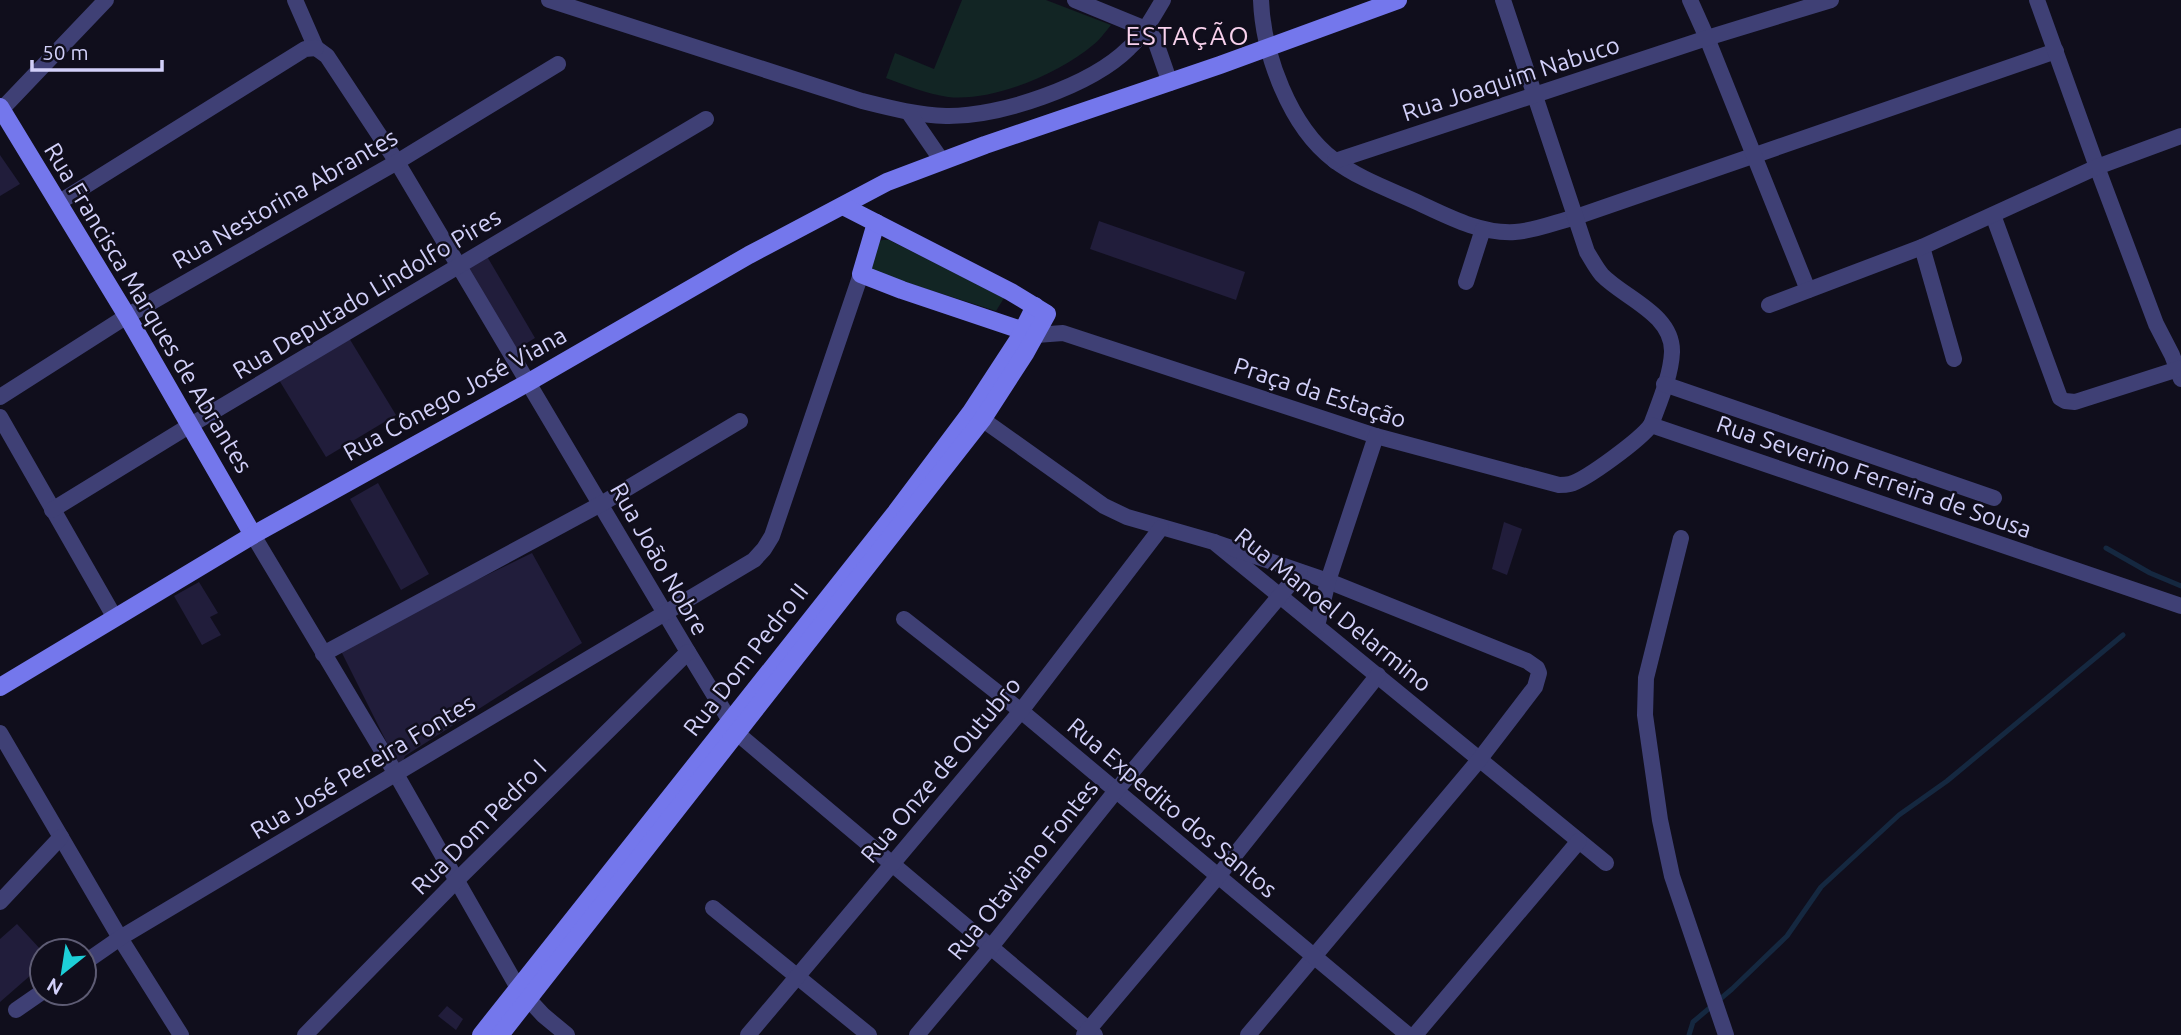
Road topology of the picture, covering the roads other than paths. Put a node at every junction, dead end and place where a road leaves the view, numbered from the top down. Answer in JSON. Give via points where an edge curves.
{"nodes":[{"id":1,"x":106,"y":0,"type":"edge"},
{"id":2,"x":295,"y":0,"type":"edge"},
{"id":3,"x":549,"y":0,"type":"edge"},
{"id":4,"x":1074,"y":0,"type":"edge"},
{"id":5,"x":1163,"y":0,"type":"edge"},
{"id":6,"x":1261,"y":0,"type":"edge"},
{"id":7,"x":1398,"y":0,"type":"edge"},
{"id":8,"x":1503,"y":0,"type":"edge"},
{"id":9,"x":1690,"y":0,"type":"edge"},
{"id":10,"x":1831,"y":0,"type":"edge"},
{"id":11,"x":2037,"y":0,"type":"edge"},
{"id":12,"x":1145,"y":28,"type":"junction"},
{"id":13,"x":1707,"y":38,"type":"junction"},
{"id":14,"x":1268,"y":46,"type":"junction"},
{"id":15,"x":316,"y":48,"type":"junction"},
{"id":16,"x":2056,"y":51,"type":"junction"},
{"id":17,"x":558,"y":64,"type":"dead end"},
{"id":18,"x":1170,"y":83,"type":"junction"},
{"id":19,"x":1534,"y":95,"type":"junction"},
{"id":20,"x":1,"y":109,"type":"edge"},
{"id":21,"x":909,"y":113,"type":"junction"},
{"id":22,"x":706,"y":119,"type":"dead end"},
{"id":23,"x":2181,"y":136,"type":"edge"},
{"id":24,"x":1755,"y":155,"type":"junction"},
{"id":25,"x":942,"y":161,"type":"junction"},
{"id":26,"x":1335,"y":161,"type":"junction"},
{"id":27,"x":397,"y":162,"type":"junction"},
{"id":28,"x":2097,"y":167,"type":"junction"},
{"id":29,"x":58,"y":203,"type":"junction"},
{"id":30,"x":843,"y":206,"type":"junction"},
{"id":31,"x":1993,"y":215,"type":"junction"},
{"id":32,"x":1576,"y":216,"type":"junction"},
{"id":33,"x":876,"y":223,"type":"junction"},
{"id":34,"x":1483,"y":229,"type":"junction"},
{"id":35,"x":1922,"y":247,"type":"junction"},
{"id":36,"x":459,"y":266,"type":"junction"},
{"id":37,"x":861,"y":274,"type":"junction"},
{"id":38,"x":1466,"y":282,"type":"dead end"},
{"id":39,"x":1808,"y":290,"type":"junction"},
{"id":40,"x":1769,"y":305,"type":"dead end"},
{"id":41,"x":1041,"y":310,"type":"junction"},
{"id":42,"x":127,"y":316,"type":"junction"},
{"id":43,"x":1030,"y":333,"type":"junction"},
{"id":44,"x":1063,"y":333,"type":"junction"},
{"id":45,"x":1954,"y":359,"type":"dead end"},
{"id":46,"x":2180,"y":372,"type":"edge"},
{"id":47,"x":529,"y":382,"type":"junction"},
{"id":48,"x":1664,"y":384,"type":"junction"},
{"id":49,"x":0,"y":397,"type":"edge"},
{"id":50,"x":0,"y":416,"type":"edge"},
{"id":51,"x":976,"y":416,"type":"junction"},
{"id":52,"x":740,"y":421,"type":"dead end"},
{"id":53,"x":1651,"y":425,"type":"junction"},
{"id":54,"x":189,"y":426,"type":"junction"},
{"id":55,"x":1376,"y":436,"type":"junction"},
{"id":56,"x":1994,"y":498,"type":"dead end"},
{"id":57,"x":601,"y":504,"type":"junction"},
{"id":58,"x":52,"y":510,"type":"junction"},
{"id":59,"x":1161,"y":528,"type":"junction"},
{"id":60,"x":253,"y":534,"type":"junction"},
{"id":61,"x":1681,"y":538,"type":"dead end"},
{"id":62,"x":1214,"y":542,"type":"junction"},
{"id":63,"x":1300,"y":572,"type":"junction"},
{"id":64,"x":1328,"y":581,"type":"junction"},
{"id":65,"x":1281,"y":596,"type":"junction"},
{"id":66,"x":2181,"y":605,"type":"edge"},
{"id":67,"x":666,"y":613,"type":"junction"},
{"id":68,"x":115,"y":618,"type":"junction"},
{"id":69,"x":904,"y":619,"type":"dead end"},
{"id":70,"x":1317,"y":626,"type":"junction"},
{"id":71,"x":688,"y":652,"type":"junction"},
{"id":72,"x":323,"y":654,"type":"junction"},
{"id":73,"x":1378,"y":675,"type":"junction"},
{"id":74,"x":0,"y":687,"type":"edge"},
{"id":75,"x":1021,"y":711,"type":"junction"},
{"id":76,"x":733,"y":727,"type":"junction"},
{"id":77,"x":0,"y":733,"type":"edge"},
{"id":78,"x":1479,"y":760,"type":"junction"},
{"id":79,"x":396,"y":774,"type":"junction"},
{"id":80,"x":1115,"y":792,"type":"junction"},
{"id":81,"x":61,"y":837,"type":"junction"},
{"id":82,"x":1579,"y":841,"type":"junction"},
{"id":83,"x":1606,"y":863,"type":"dead end"},
{"id":84,"x":891,"y":865,"type":"junction"},
{"id":85,"x":1219,"y":875,"type":"junction"},
{"id":86,"x":457,"y":880,"type":"junction"},
{"id":87,"x":0,"y":902,"type":"edge"},
{"id":88,"x":713,"y":908,"type":"dead end"},
{"id":89,"x":120,"y":939,"type":"junction"},
{"id":90,"x":990,"y":948,"type":"junction"},
{"id":91,"x":98,"y":954,"type":"edge"},
{"id":92,"x":1316,"y":956,"type":"junction"},
{"id":93,"x":797,"y":976,"type":"junction"},
{"id":94,"x":523,"y":994,"type":"junction"},
{"id":95,"x":28,"y":1002,"type":"edge"},
{"id":96,"x":16,"y":1010,"type":"dead end"},
{"id":97,"x":562,"y":1033,"type":"edge"},
{"id":98,"x":1089,"y":1033,"type":"edge"},
{"id":99,"x":181,"y":1035,"type":"edge"},
{"id":100,"x":305,"y":1035,"type":"edge"},
{"id":101,"x":481,"y":1035,"type":"edge"},
{"id":102,"x":500,"y":1035,"type":"edge"},
{"id":103,"x":748,"y":1035,"type":"edge"},
{"id":104,"x":869,"y":1035,"type":"edge"},
{"id":105,"x":916,"y":1035,"type":"edge"},
{"id":106,"x":1248,"y":1035,"type":"edge"},
{"id":107,"x":1408,"y":1035,"type":"edge"},
{"id":108,"x":1415,"y":1035,"type":"edge"},
{"id":109,"x":1726,"y":1035,"type":"edge"}],
"edges":[{"from":1,"to":20,"type":"street"},
{"from":2,"to":15,"type":"street","name":"Rua João Nobre"},
{"from":3,"to":21,"type":"street"},
{"from":4,"to":12,"type":"street"},
{"from":5,"to":12,"type":"street"},
{"from":6,"to":14,"type":"street"},
{"from":7,"to":14,"type":"street","name":"Rua Cônego José Viana"},
{"from":8,"to":19,"type":"street"},
{"from":9,"to":13,"type":"street"},
{"from":10,"to":13,"type":"street","name":"Rua Joaquim Nabuco"},
{"from":11,"to":16,"type":"street"},
{"from":12,"to":18,"type":"street","via":[[1156,40]]},
{"from":12,"to":21,"type":"street","via":[[1110,64],[1020,104],[947,116]]},
{"from":13,"to":19,"type":"street","name":"Rua Joaquim Nabuco"},
{"from":13,"to":24,"type":"street"},
{"from":14,"to":18,"type":"street","name":"Rua Cônego José Viana"},
{"from":14,"to":26,"type":"street","via":[[1296,118]]},
{"from":15,"to":27,"type":"street","name":"Rua João Nobre","via":[[327,56]]},
{"from":15,"to":29,"type":"street","via":[[305,49]]},
{"from":16,"to":24,"type":"street"},
{"from":16,"to":28,"type":"street"},
{"from":17,"to":27,"type":"street","name":"Rua Nestorina Abrantes"},
{"from":18,"to":25,"type":"street","name":"Rua Cônego José Viana"},
{"from":19,"to":26,"type":"street","name":"Rua Joaquim Nabuco"},
{"from":19,"to":32,"type":"street"},
{"from":20,"to":29,"type":"street","name":"Rua Francisca Marques de Abrantes"},
{"from":21,"to":25,"type":"street"},
{"from":22,"to":36,"type":"street","name":"Rua Deputado Lindolfo Pires"},
{"from":23,"to":28,"type":"street"},
{"from":24,"to":32,"type":"street"},
{"from":24,"to":39,"type":"street"},
{"from":25,"to":30,"type":"street","name":"Rua Cônego José Viana","via":[[887,182]]},
{"from":26,"to":34,"type":"street"},
{"from":27,"to":36,"type":"street","name":"Rua João Nobre"},
{"from":27,"to":42,"type":"street","name":"Rua Nestorina Abrantes"},
{"from":28,"to":31,"type":"street"},
{"from":28,"to":46,"type":"street","via":[[2156,324]]},
{"from":29,"to":42,"type":"street","name":"Rua Francisca Marques de Abrantes"},
{"from":30,"to":33,"type":"street"},
{"from":30,"to":47,"type":"street","name":"Rua Cônego José Viana"},
{"from":31,"to":35,"type":"street"},
{"from":31,"to":46,"type":"street","via":[[2058,393],[2065,401]]},
{"from":32,"to":34,"type":"street","via":[[1528,231]]},
{"from":32,"to":48,"type":"street","via":[[1587,252],[1601,274],[1667,331],[1672,351]]},
{"from":33,"to":37,"type":"street"},
{"from":33,"to":41,"type":"street"},
{"from":34,"to":38,"type":"street"},
{"from":35,"to":39,"type":"street"},
{"from":35,"to":45,"type":"street"},
{"from":36,"to":47,"type":"street","name":"Rua João Nobre"},
{"from":36,"to":54,"type":"street","name":"Rua Deputado Lindolfo Pires"},
{"from":37,"to":43,"type":"street"},
{"from":37,"to":67,"type":"street","name":"Rua José Pereira Fontes","via":[[764,550]]},
{"from":39,"to":40,"type":"street"},
{"from":41,"to":43,"type":"street","name":"Rua Dom Pedro II"},
{"from":41,"to":44,"type":"street"},
{"from":42,"to":49,"type":"street","name":"Rua Nestorina Abrantes"},
{"from":42,"to":54,"type":"street","name":"Rua Francisca Marques de Abrantes"},
{"from":43,"to":44,"type":"street","name":"Praça da Estação"},
{"from":43,"to":51,"type":"street","name":"Rua Dom Pedro II"},
{"from":44,"to":55,"type":"street","name":"Praça da Estação"},
{"from":47,"to":57,"type":"street","name":"Rua João Nobre"},
{"from":47,"to":60,"type":"street","name":"Rua Cônego José Viana"},
{"from":48,"to":53,"type":"street"},
{"from":48,"to":56,"type":"street"},
{"from":50,"to":58,"type":"street"},
{"from":51,"to":59,"type":"street","name":"Rua Manoel Delarmino","via":[[1104,506]]},
{"from":51,"to":76,"type":"street","name":"Rua Dom Pedro II","via":[[895,512],[839,593]]},
{"from":52,"to":57,"type":"street"},
{"from":53,"to":55,"type":"street","name":"Praça da Estação","via":[[1627,447],[1567,485]]},
{"from":53,"to":66,"type":"street","name":"Rua Severino Ferreira de Sousa"},
{"from":54,"to":58,"type":"street","name":"Rua Deputado Lindolfo Pires"},
{"from":54,"to":60,"type":"street","name":"Rua Francisca Marques de Abrantes"},
{"from":55,"to":64,"type":"street"},
{"from":57,"to":67,"type":"street","name":"Rua João Nobre"},
{"from":57,"to":72,"type":"street"},
{"from":58,"to":68,"type":"street"},
{"from":59,"to":62,"type":"street","name":"Rua Manoel Delarmino"},
{"from":59,"to":75,"type":"street","name":"Rua Onze de Outubro"},
{"from":60,"to":68,"type":"street","name":"Rua Cônego José Viana"},
{"from":60,"to":72,"type":"street"},
{"from":61,"to":109,"type":"street","via":[[1646,678],[1644,704],[1672,876]]},
{"from":62,"to":63,"type":"street"},
{"from":62,"to":65,"type":"street","name":"Rua Manoel Delarmino"},
{"from":63,"to":64,"type":"street"},
{"from":63,"to":65,"type":"street","name":"Rua Otaviano Fontes"},
{"from":64,"to":70,"type":"street"},
{"from":64,"to":78,"type":"street","via":[[1537,668],[1535,687]]},
{"from":65,"to":70,"type":"street","name":"Rua Manoel Delarmino"},
{"from":65,"to":80,"type":"street","name":"Rua Otaviano Fontes"},
{"from":67,"to":71,"type":"street","name":"Rua João Nobre"},
{"from":67,"to":79,"type":"street","name":"Rua José Pereira Fontes"},
{"from":68,"to":74,"type":"street","name":"Rua Cônego José Viana"},
{"from":69,"to":75,"type":"street","name":"Rua Expedito dos Santos"},
{"from":70,"to":73,"type":"street","name":"Rua Manoel Delarmino"},
{"from":71,"to":76,"type":"street","name":"Rua João Nobre"},
{"from":71,"to":86,"type":"street","name":"Rua Dom Pedro I"},
{"from":72,"to":79,"type":"street"},
{"from":73,"to":78,"type":"street","name":"Rua Manoel Delarmino"},
{"from":73,"to":85,"type":"street"},
{"from":75,"to":80,"type":"street","name":"Rua Expedito dos Santos"},
{"from":75,"to":84,"type":"street","name":"Rua Onze de Outubro"},
{"from":76,"to":84,"type":"street","name":"Rua João Nobre"},
{"from":76,"to":94,"type":"street","name":"Rua Dom Pedro II"},
{"from":77,"to":81,"type":"street"},
{"from":78,"to":82,"type":"street","name":"Rua Manoel Delarmino"},
{"from":78,"to":92,"type":"street"},
{"from":79,"to":86,"type":"street"},
{"from":79,"to":89,"type":"street","name":"Rua José Pereira Fontes"},
{"from":80,"to":85,"type":"street","name":"Rua Expedito dos Santos"},
{"from":80,"to":90,"type":"street","name":"Rua Otaviano Fontes"},
{"from":81,"to":87,"type":"street"},
{"from":81,"to":89,"type":"street"},
{"from":82,"to":83,"type":"street","name":"Rua Manoel Delarmino"},
{"from":82,"to":108,"type":"street"},
{"from":84,"to":90,"type":"street","name":"Rua João Nobre"},
{"from":84,"to":93,"type":"street","name":"Rua Onze de Outubro"},
{"from":85,"to":92,"type":"street","name":"Rua Expedito dos Santos"},
{"from":85,"to":98,"type":"street"},
{"from":86,"to":94,"type":"street"},
{"from":86,"to":100,"type":"street","name":"Rua Dom Pedro I"},
{"from":88,"to":93,"type":"street"},
{"from":89,"to":91,"type":"street","name":"Rua José Pereira Fontes"},
{"from":89,"to":99,"type":"street"},
{"from":90,"to":98,"type":"street","name":"Rua João Nobre"},
{"from":90,"to":105,"type":"street","name":"Rua Otaviano Fontes"},
{"from":92,"to":106,"type":"street"},
{"from":92,"to":107,"type":"street","name":"Rua Expedito dos Santos"},
{"from":93,"to":103,"type":"street","name":"Rua Onze de Outubro"},
{"from":93,"to":104,"type":"street"},
{"from":94,"to":97,"type":"street"},
{"from":94,"to":101,"type":"street","name":"Rua Dom Pedro II"},
{"from":94,"to":102,"type":"street","name":"Rua Dom Pedro II"},
{"from":95,"to":96,"type":"street"}]}
